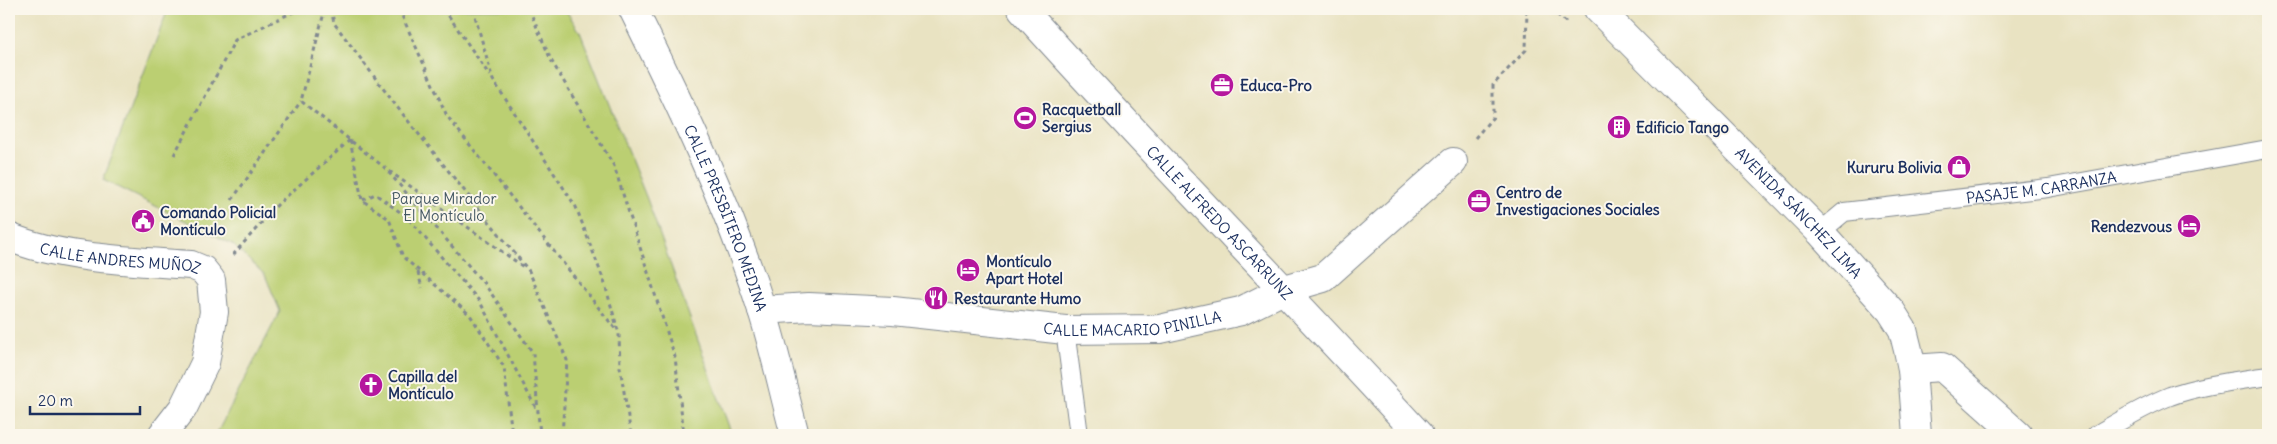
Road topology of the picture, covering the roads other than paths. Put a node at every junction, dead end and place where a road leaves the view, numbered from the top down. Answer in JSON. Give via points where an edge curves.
{"nodes":[{"id":1,"x":633,"y":9,"type":"edge"},
{"id":2,"x":1022,"y":9,"type":"edge"},
{"id":3,"x":1600,"y":9,"type":"edge"},
{"id":4,"x":2268,"y":149,"type":"edge"},
{"id":5,"x":1453,"y":162,"type":"dead end"},
{"id":6,"x":1820,"y":232,"type":"junction"},
{"id":7,"x":9,"y":237,"type":"edge"},
{"id":8,"x":1285,"y":289,"type":"junction"},
{"id":9,"x":762,"y":310,"type":"junction"},
{"id":10,"x":1065,"y":330,"type":"junction"},
{"id":11,"x":1912,"y":369,"type":"junction"},
{"id":12,"x":2268,"y":376,"type":"edge"},
{"id":13,"x":162,"y":435,"type":"edge"},
{"id":14,"x":795,"y":435,"type":"edge"},
{"id":15,"x":1080,"y":435,"type":"edge"},
{"id":16,"x":1419,"y":435,"type":"edge"},
{"id":17,"x":1918,"y":435,"type":"edge"},
{"id":18,"x":2018,"y":435,"type":"edge"},
{"id":19,"x":2096,"y":435,"type":"edge"}],
"edges":[{"from":1,"to":9,"type":"street","name":"CALLE PRESBÍTERO MEDINA","via":[[723,204]]},
{"from":2,"to":8,"type":"street","name":"CALLE ALFREDO ASCARRUNZ","via":[[1120,118]]},
{"from":3,"to":6,"type":"street","name":"AVENIDA SÁNCHEZ LIMA"},
{"from":4,"to":6,"type":"lane","name":"PASAJE M. CARRANZA","via":[[2048,188],[1844,212]]},
{"from":5,"to":8,"type":"street","name":"CALLE MACARIO PINILLA","via":[[1323,278]]},
{"from":6,"to":11,"type":"street","name":"AVENIDA SÁNCHEZ LIMA","via":[[1891,311],[1903,330]]},
{"from":7,"to":13,"type":"street","name":"CALLE ANDRES MUÑOZ","via":[[90,257],[191,265],[203,270],[211,280],[214,312],[205,363],[183,408]]},
{"from":8,"to":10,"type":"street","name":"CALLE MACARIO PINILLA","via":[[1241,311],[1160,328]]},
{"from":8,"to":16,"type":"street","name":"CALLE ALFREDO ASCARRUNZ"},
{"from":9,"to":10,"type":"street","name":"CALLE MACARIO PINILLA","via":[[808,307],[893,311]]},
{"from":9,"to":14,"type":"street","name":"CALLE PRESBÍTERO MEDINA"},
{"from":10,"to":15,"type":"lane"},
{"from":11,"to":17,"type":"street","name":"AVENIDA SÁNCHEZ LIMA"},
{"from":11,"to":18,"type":"street","via":[[1942,367]]},
{"from":12,"to":19,"type":"lane","via":[[2171,396]]}]}
